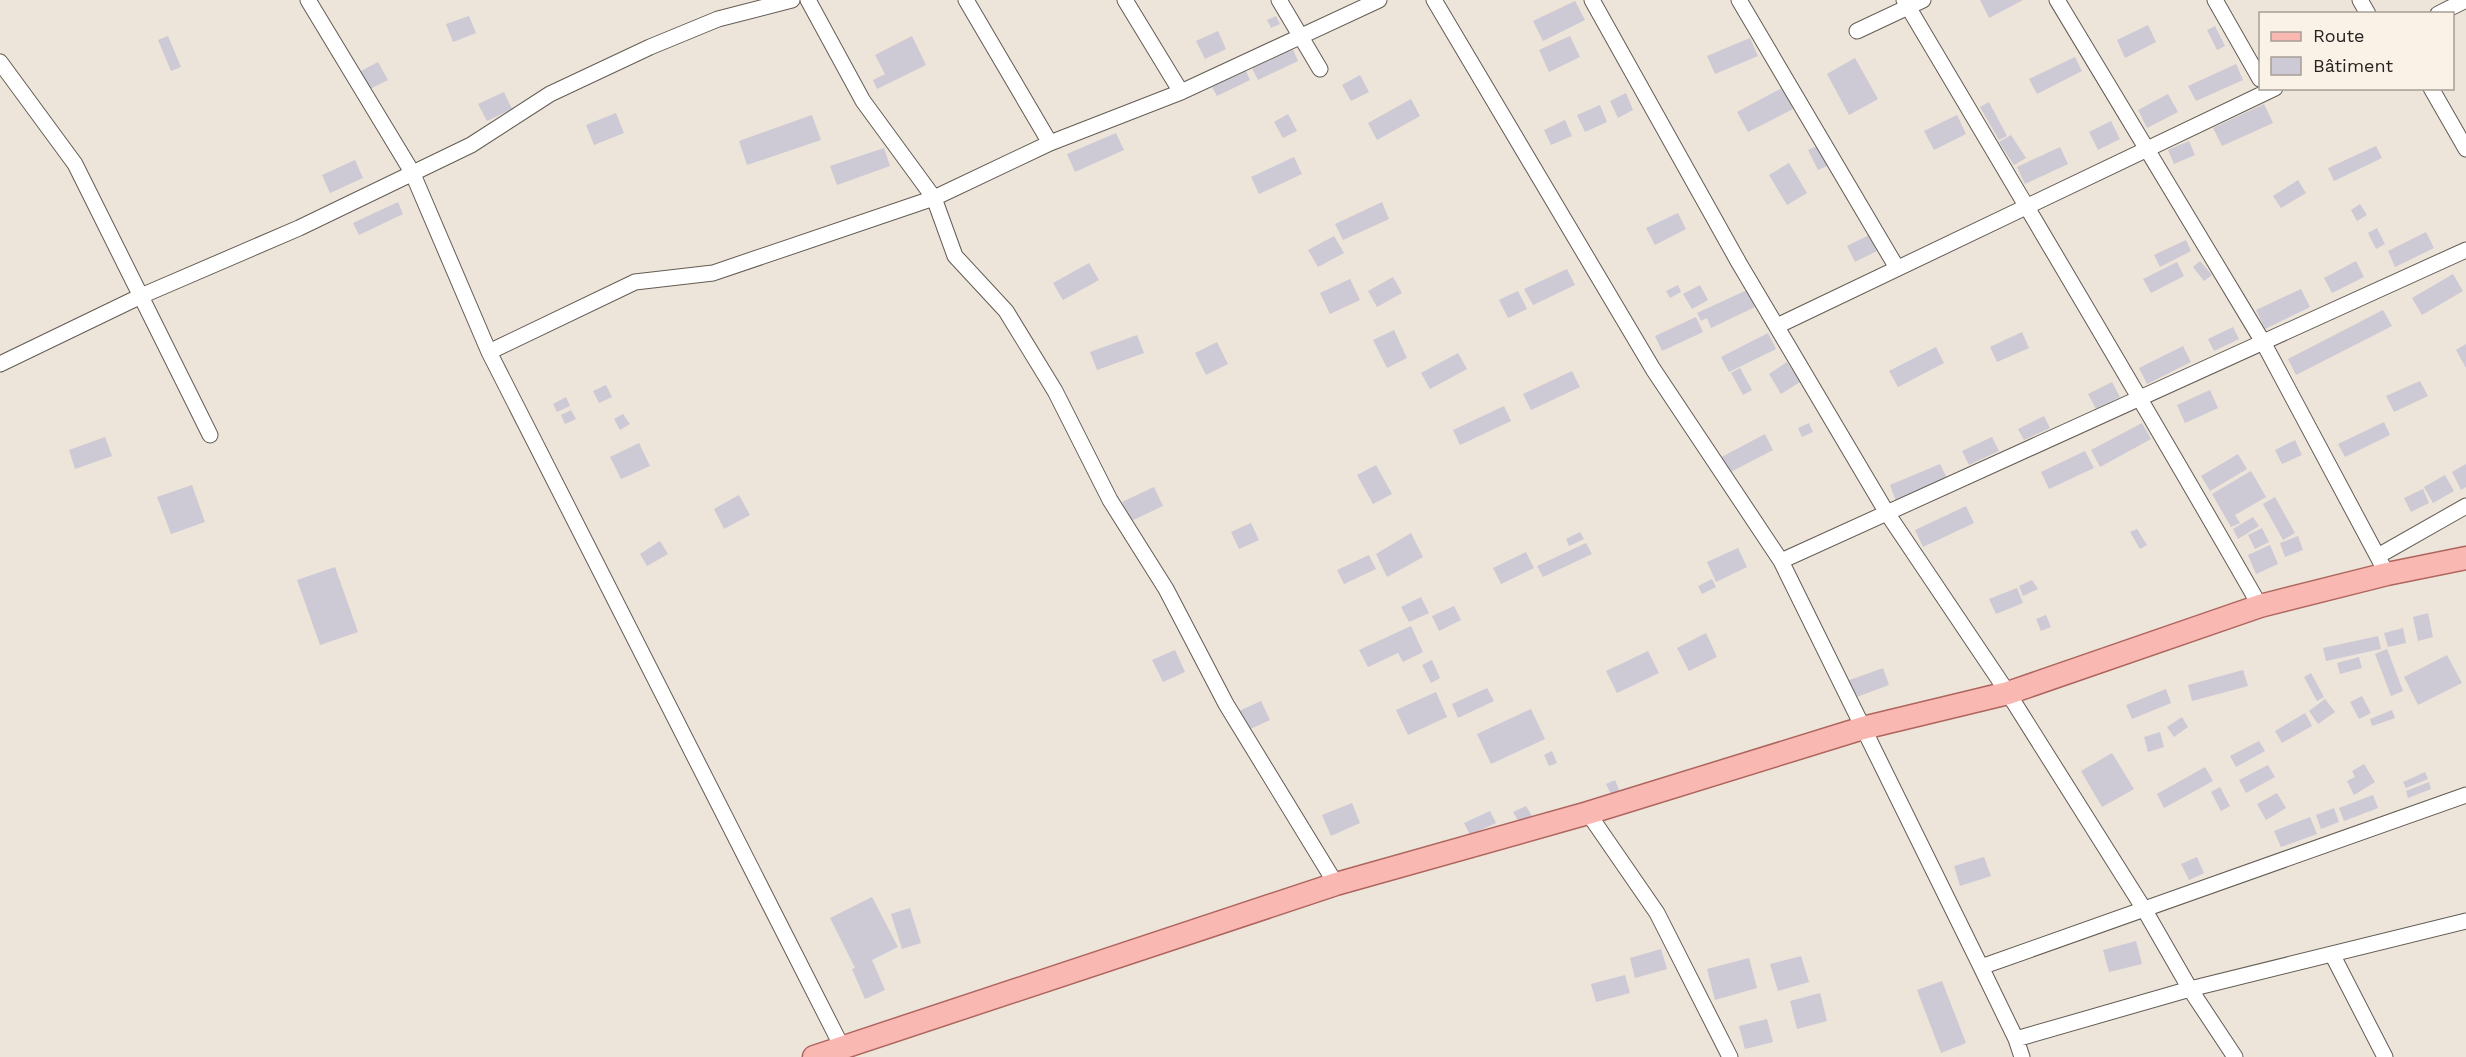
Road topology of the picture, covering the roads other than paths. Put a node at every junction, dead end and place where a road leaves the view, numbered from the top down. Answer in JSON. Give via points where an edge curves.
{"nodes":[{"id":1,"x":308,"y":0,"type":"edge"},
{"id":2,"x":792,"y":0,"type":"edge"},
{"id":3,"x":808,"y":0,"type":"edge"},
{"id":4,"x":966,"y":0,"type":"edge"},
{"id":5,"x":1125,"y":0,"type":"edge"},
{"id":6,"x":1280,"y":0,"type":"edge"},
{"id":7,"x":1379,"y":0,"type":"edge"},
{"id":8,"x":1434,"y":0,"type":"edge"},
{"id":9,"x":1593,"y":0,"type":"edge"},
{"id":10,"x":1739,"y":0,"type":"edge"},
{"id":11,"x":1923,"y":0,"type":"edge"},
{"id":12,"x":2057,"y":0,"type":"edge"},
{"id":13,"x":2215,"y":0,"type":"edge"},
{"id":14,"x":2466,"y":0,"type":"edge"},
{"id":15,"x":1906,"y":3,"type":"edge"},
{"id":16,"x":2442,"y":12,"type":"edge"},
{"id":17,"x":1857,"y":31,"type":"dead end"},
{"id":18,"x":1301,"y":37,"type":"junction"},
{"id":19,"x":0,"y":63,"type":"edge"},
{"id":20,"x":1320,"y":69,"type":"dead end"},
{"id":21,"x":2259,"y":74,"type":"edge"},
{"id":22,"x":2261,"y":90,"type":"edge"},
{"id":23,"x":2432,"y":90,"type":"edge"},
{"id":24,"x":1181,"y":92,"type":"junction"},
{"id":25,"x":1050,"y":143,"type":"junction"},
{"id":26,"x":2466,"y":149,"type":"edge"},
{"id":27,"x":2148,"y":150,"type":"junction"},
{"id":28,"x":412,"y":172,"type":"junction"},
{"id":29,"x":934,"y":198,"type":"junction"},
{"id":30,"x":2025,"y":206,"type":"junction"},
{"id":31,"x":2466,"y":250,"type":"edge"},
{"id":32,"x":1897,"y":268,"type":"junction"},
{"id":33,"x":141,"y":296,"type":"junction"},
{"id":34,"x":1776,"y":326,"type":"junction"},
{"id":35,"x":2263,"y":342,"type":"junction"},
{"id":36,"x":489,"y":352,"type":"junction"},
{"id":37,"x":0,"y":364,"type":"edge"},
{"id":38,"x":2141,"y":397,"type":"junction"},
{"id":39,"x":210,"y":435,"type":"dead end"},
{"id":40,"x":2466,"y":506,"type":"edge"},
{"id":41,"x":1887,"y":513,"type":"junction"},
{"id":42,"x":2466,"y":558,"type":"edge"},
{"id":43,"x":1781,"y":561,"type":"junction"},
{"id":44,"x":2382,"y":565,"type":"junction"},
{"id":45,"x":2260,"y":606,"type":"junction"},
{"id":46,"x":2008,"y":693,"type":"junction"},
{"id":47,"x":1863,"y":728,"type":"junction"},
{"id":48,"x":2466,"y":795,"type":"edge"},
{"id":49,"x":1588,"y":813,"type":"junction"},
{"id":50,"x":1336,"y":884,"type":"junction"},
{"id":51,"x":2145,"y":909,"type":"junction"},
{"id":52,"x":2466,"y":921,"type":"edge"},
{"id":53,"x":2332,"y":954,"type":"junction"},
{"id":54,"x":1980,"y":968,"type":"junction"},
{"id":55,"x":2190,"y":990,"type":"junction"},
{"id":56,"x":2016,"y":1039,"type":"junction"},
{"id":57,"x":842,"y":1047,"type":"junction"},
{"id":58,"x":814,"y":1057,"type":"edge"},
{"id":59,"x":1730,"y":1057,"type":"edge"},
{"id":60,"x":2022,"y":1057,"type":"edge"},
{"id":61,"x":2235,"y":1057,"type":"edge"},
{"id":62,"x":2385,"y":1057,"type":"edge"}],
"edges":[{"from":1,"to":28,"type":"street"},
{"from":2,"to":28,"type":"street","via":[[718,19],[650,47],[550,94],[471,145]]},
{"from":3,"to":29,"type":"street","via":[[863,101]]},
{"from":4,"to":25,"type":"street"},
{"from":5,"to":24,"type":"street"},
{"from":6,"to":18,"type":"street"},
{"from":7,"to":18,"type":"street"},
{"from":8,"to":43,"type":"street","via":[[1653,369]]},
{"from":9,"to":34,"type":"street"},
{"from":10,"to":32,"type":"street"},
{"from":11,"to":15,"type":"street"},
{"from":12,"to":27,"type":"street"},
{"from":13,"to":21,"type":"street"},
{"from":14,"to":16,"type":"street"},
{"from":15,"to":17,"type":"street"},
{"from":15,"to":30,"type":"street"},
{"from":18,"to":20,"type":"street"},
{"from":18,"to":24,"type":"street"},
{"from":19,"to":33,"type":"street","via":[[75,164]]},
{"from":22,"to":27,"type":"street"},
{"from":23,"to":26,"type":"street"},
{"from":24,"to":25,"type":"street"},
{"from":25,"to":29,"type":"street"},
{"from":27,"to":30,"type":"street"},
{"from":27,"to":35,"type":"street"},
{"from":28,"to":33,"type":"street","via":[[299,228]]},
{"from":28,"to":36,"type":"street"},
{"from":29,"to":36,"type":"street","via":[[713,273],[635,282]]},
{"from":29,"to":50,"type":"street","via":[[955,256],[1006,311],[1048,381],[1110,500],[1166,589],[1226,704]]},
{"from":30,"to":32,"type":"street"},
{"from":30,"to":38,"type":"street"},
{"from":31,"to":35,"type":"street"},
{"from":32,"to":34,"type":"street"},
{"from":33,"to":37,"type":"street"},
{"from":33,"to":39,"type":"street"},
{"from":34,"to":41,"type":"street"},
{"from":35,"to":38,"type":"street"},
{"from":35,"to":44,"type":"street"},
{"from":36,"to":57,"type":"street"},
{"from":38,"to":41,"type":"street"},
{"from":38,"to":45,"type":"street"},
{"from":40,"to":44,"type":"street"},
{"from":41,"to":43,"type":"street"},
{"from":41,"to":46,"type":"street"},
{"from":42,"to":44,"type":"main road"},
{"from":43,"to":47,"type":"street"},
{"from":44,"to":45,"type":"main road"},
{"from":45,"to":46,"type":"main road"},
{"from":46,"to":47,"type":"main road"},
{"from":46,"to":51,"type":"street"},
{"from":47,"to":49,"type":"main road"},
{"from":47,"to":54,"type":"street"},
{"from":48,"to":51,"type":"street"},
{"from":49,"to":50,"type":"main road"},
{"from":49,"to":59,"type":"street","via":[[1657,913]]},
{"from":50,"to":57,"type":"main road"},
{"from":51,"to":54,"type":"street"},
{"from":51,"to":55,"type":"street"},
{"from":52,"to":53,"type":"street"},
{"from":53,"to":55,"type":"street"},
{"from":53,"to":62,"type":"street"},
{"from":54,"to":56,"type":"street"},
{"from":55,"to":56,"type":"street"},
{"from":55,"to":61,"type":"street"},
{"from":56,"to":60,"type":"street"},
{"from":57,"to":58,"type":"main road"}]}
